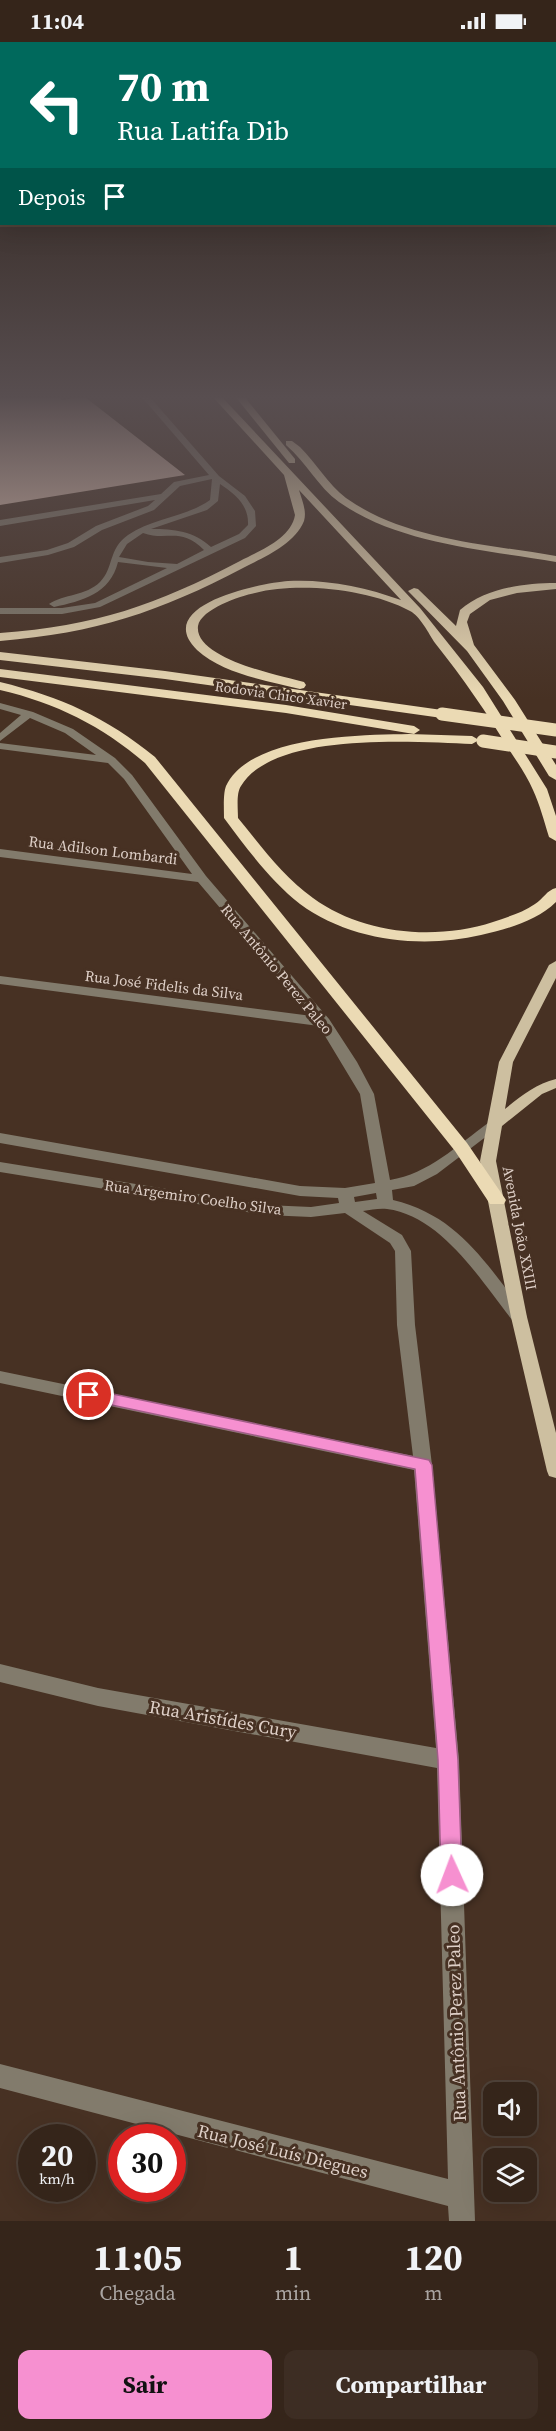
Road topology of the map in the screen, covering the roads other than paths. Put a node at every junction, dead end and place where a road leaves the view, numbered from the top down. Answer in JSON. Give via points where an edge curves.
{"nodes":[{"id":1,"x":161,"y":497,"type":"edge"},
{"id":2,"x":164,"y":497,"type":"edge"},
{"id":3,"x":216,"y":497,"type":"edge"},
{"id":4,"x":240,"y":497,"type":"edge"},
{"id":5,"x":295,"y":497,"type":"edge"},
{"id":6,"x":312,"y":497,"type":"edge"},
{"id":7,"x":324,"y":497,"type":"edge"},
{"id":8,"x":340,"y":497,"type":"edge"},
{"id":9,"x":0,"y":523,"type":"edge"},
{"id":10,"x":134,"y":534,"type":"junction"},
{"id":11,"x":210,"y":551,"type":"junction"},
{"id":12,"x":114,"y":559,"type":"junction"},
{"id":13,"x":556,"y":559,"type":"edge"},
{"id":14,"x":0,"y":560,"type":"edge"},
{"id":15,"x":182,"y":565,"type":"junction"},
{"id":16,"x":556,"y":586,"type":"edge"},
{"id":17,"x":416,"y":610,"type":"junction"},
{"id":18,"x":0,"y":611,"type":"edge"},
{"id":19,"x":0,"y":637,"type":"edge"},
{"id":20,"x":471,"y":648,"type":"junction"},
{"id":21,"x":0,"y":656,"type":"edge"},
{"id":22,"x":0,"y":673,"type":"edge"},
{"id":23,"x":0,"y":686,"type":"edge"},
{"id":24,"x":360,"y":702,"type":"junction"},
{"id":25,"x":0,"y":706,"type":"edge"},
{"id":26,"x":29,"y":714,"type":"junction"},
{"id":27,"x":556,"y":730,"type":"edge"},
{"id":28,"x":0,"y":738,"type":"edge"},
{"id":29,"x":477,"y":740,"type":"junction"},
{"id":30,"x":0,"y":746,"type":"edge"},
{"id":31,"x":556,"y":752,"type":"edge"},
{"id":32,"x":111,"y":760,"type":"junction"},
{"id":33,"x":556,"y":776,"type":"edge"},
{"id":34,"x":556,"y":837,"type":"edge"},
{"id":35,"x":0,"y":854,"type":"edge"},
{"id":36,"x":202,"y":879,"type":"junction"},
{"id":37,"x":556,"y":892,"type":"edge"},
{"id":38,"x":556,"y":965,"type":"edge"},
{"id":39,"x":0,"y":980,"type":"edge"},
{"id":40,"x":324,"y":1022,"type":"junction"},
{"id":41,"x":556,"y":1083,"type":"edge"},
{"id":42,"x":493,"y":1126,"type":"junction"},
{"id":43,"x":0,"y":1138,"type":"edge"},
{"id":44,"x":462,"y":1147,"type":"junction"},
{"id":45,"x":0,"y":1167,"type":"edge"},
{"id":46,"x":384,"y":1196,"type":"junction"},
{"id":47,"x":497,"y":1200,"type":"junction"},
{"id":48,"x":347,"y":1201,"type":"junction"},
{"id":49,"x":519,"y":1317,"type":"junction"},
{"id":50,"x":0,"y":1377,"type":"edge"},
{"id":51,"x":423,"y":1465,"type":"junction"},
{"id":52,"x":556,"y":1472,"type":"edge"},
{"id":53,"x":0,"y":1672,"type":"edge"},
{"id":54,"x":448,"y":1760,"type":"junction"},
{"id":55,"x":0,"y":2076,"type":"edge"},
{"id":56,"x":462,"y":2209,"type":"edge"}],
"edges":[{"from":1,"to":9,"type":"street"},
{"from":2,"to":14,"type":"street","via":[[152,508],[99,528],[71,545]]},
{"from":3,"to":10,"type":"street","via":[[210,505]]},
{"from":4,"to":11,"type":"street","via":[[253,521],[248,532]]},
{"from":5,"to":19,"type":"highway","via":[[300,517],[295,527],[271,549],[185,594],[85,626]]},
{"from":6,"to":17,"type":"highway"},
{"from":7,"to":20,"type":"highway"},
{"from":8,"to":13,"type":"highway","via":[[371,515],[416,531]]},
{"from":10,"to":11,"type":"street","via":[[186,535],[199,540]]},
{"from":10,"to":12,"type":"street","via":[[122,543]]},
{"from":11,"to":15,"type":"street"},
{"from":12,"to":15,"type":"street"},
{"from":12,"to":18,"type":"street","via":[[107,579],[82,597]]},
{"from":15,"to":18,"type":"street","via":[[97,605],[62,611]]},
{"from":16,"to":20,"type":"highway","via":[[512,590],[471,608],[461,622]]},
{"from":17,"to":24,"type":"highway","via":[[348,589],[283,586],[222,600],[196,618],[192,628],[195,639],[205,651],[227,662]]},
{"from":17,"to":34,"type":"highway","via":[[479,690],[540,789]]},
{"from":20,"to":33,"type":"highway"},
{"from":21,"to":24,"type":"highway","name":"Rodovia Chico Xavier"},
{"from":22,"to":29,"type":"highway","name":"Rodovia Chico Xavier","via":[[286,709]]},
{"from":23,"to":44,"type":"highway","via":[[45,697],[87,716],[114,731],[150,760]]},
{"from":24,"to":27,"type":"highway","name":"Rodovia Chico Xavier","bridge":true},
{"from":25,"to":26,"type":"street","name":"Rua Antônio Perez Paleo"},
{"from":26,"to":28,"type":"street"},
{"from":26,"to":32,"type":"street","name":"Rua Antônio Perez Paleo","via":[[69,731]]},
{"from":29,"to":31,"type":"highway","name":"Rodovia Chico Xavier","bridge":true},
{"from":29,"to":37,"type":"highway","via":[[347,740],[276,753],[235,781],[229,794],[231,818],[288,887],[335,918],[367,928],[422,936],[479,932],[543,907]]},
{"from":30,"to":32,"type":"street"},
{"from":32,"to":36,"type":"street","name":"Rua Antônio Perez Paleo","via":[[128,777]]},
{"from":35,"to":36,"type":"street","name":"Rua Adilson Lombardi"},
{"from":36,"to":40,"type":"street","name":"Rua Antônio Perez Paleo"},
{"from":38,"to":42,"type":"main road","name":"Avenida João XXIII","via":[[507,1062]]},
{"from":39,"to":40,"type":"street","name":"Rua José Fidelis da Silva"},
{"from":40,"to":46,"type":"street","name":"Rua Antônio Perez Paleo","via":[[367,1094]]},
{"from":41,"to":42,"type":"main road","via":[[537,1091]]},
{"from":42,"to":44,"type":"street","name":"Rua Argemiro Coelho Silva"},
{"from":42,"to":47,"type":"main road","name":"Avenida João XXIII","via":[[488,1161]]},
{"from":43,"to":48,"type":"street","name":"Rua Argemiro Coelho Silva"},
{"from":44,"to":46,"type":"street","name":"Rua Argemiro Coelho Silva","via":[[432,1171]]},
{"from":44,"to":47,"type":"highway"},
{"from":45,"to":48,"type":"street","name":"Rua Argemiro Coelho Silva","via":[[266,1210],[311,1212]]},
{"from":46,"to":48,"type":"street","name":"Rua Argemiro Coelho Silva"},
{"from":46,"to":49,"type":"street","name":"Rua Argemiro Coelho Silva","via":[[456,1238]]},
{"from":47,"to":49,"type":"main road","name":"Avenida João XXIII"},
{"from":48,"to":51,"type":"street","name":"Rua Antônio Perez Paleo","via":[[396,1239],[403,1251],[406,1325]]},
{"from":49,"to":52,"type":"main road","name":"Avenida João XXIII"},
{"from":50,"to":51,"type":"street"},
{"from":51,"to":54,"type":"street","name":"Rua Antônio Perez Paleo"},
{"from":53,"to":54,"type":"street","name":"Rua Aristídes Cury","via":[[98,1696]]},
{"from":54,"to":56,"type":"street","name":"Rua Antônio Perez Paleo"},
{"from":55,"to":56,"type":"street","name":"Rua José Luís Diegues"}]}
